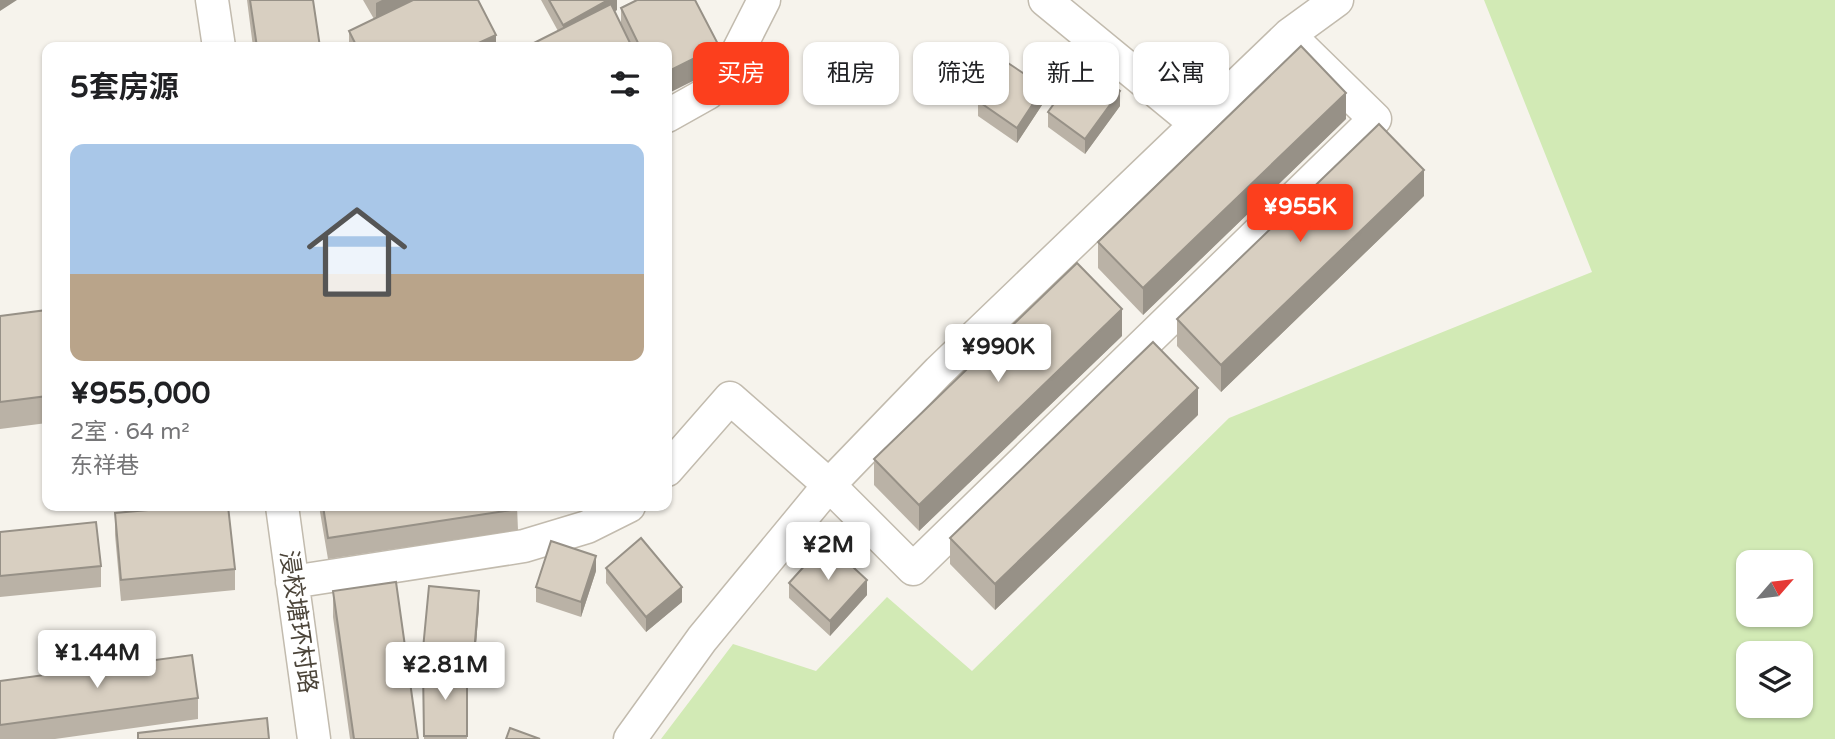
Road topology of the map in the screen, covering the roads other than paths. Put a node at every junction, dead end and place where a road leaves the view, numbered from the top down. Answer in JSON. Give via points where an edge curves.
{"nodes":[{"id":1,"x":212,"y":0,"type":"edge"},
{"id":2,"x":764,"y":0,"type":"edge"},
{"id":3,"x":1045,"y":0,"type":"edge"},
{"id":4,"x":1336,"y":0,"type":"edge"},
{"id":5,"x":1289,"y":35,"type":"junction"},
{"id":6,"x":218,"y":42,"type":"edge"},
{"id":7,"x":672,"y":114,"type":"edge"},
{"id":8,"x":1196,"y":124,"type":"junction"},
{"id":9,"x":672,"y":464,"type":"edge"},
{"id":10,"x":829,"y":485,"type":"junction"},
{"id":11,"x":283,"y":511,"type":"edge"},
{"id":12,"x":619,"y":511,"type":"edge"},
{"id":13,"x":292,"y":582,"type":"junction"},
{"id":14,"x":314,"y":739,"type":"edge"},
{"id":15,"x":630,"y":739,"type":"edge"}],
"edges":[{"from":1,"to":6,"type":"street"},
{"from":2,"to":7,"type":"street","via":[[728,71],[708,93]]},
{"from":3,"to":8,"type":"street"},
{"from":4,"to":5,"type":"street"},
{"from":5,"to":8,"type":"street"},
{"from":5,"to":10,"type":"street","via":[[1375,119],[1356,138],[913,569]]},
{"from":8,"to":10,"type":"street","via":[[939,371]]},
{"from":9,"to":10,"type":"street","via":[[730,398]]},
{"from":10,"to":15,"type":"street","via":[[702,639]]},
{"from":11,"to":13,"type":"street","name":"浸校塘环村路"},
{"from":12,"to":13,"type":"street","via":[[587,527],[524,546]]},
{"from":13,"to":14,"type":"street","name":"浸校塘环村路"}]}
